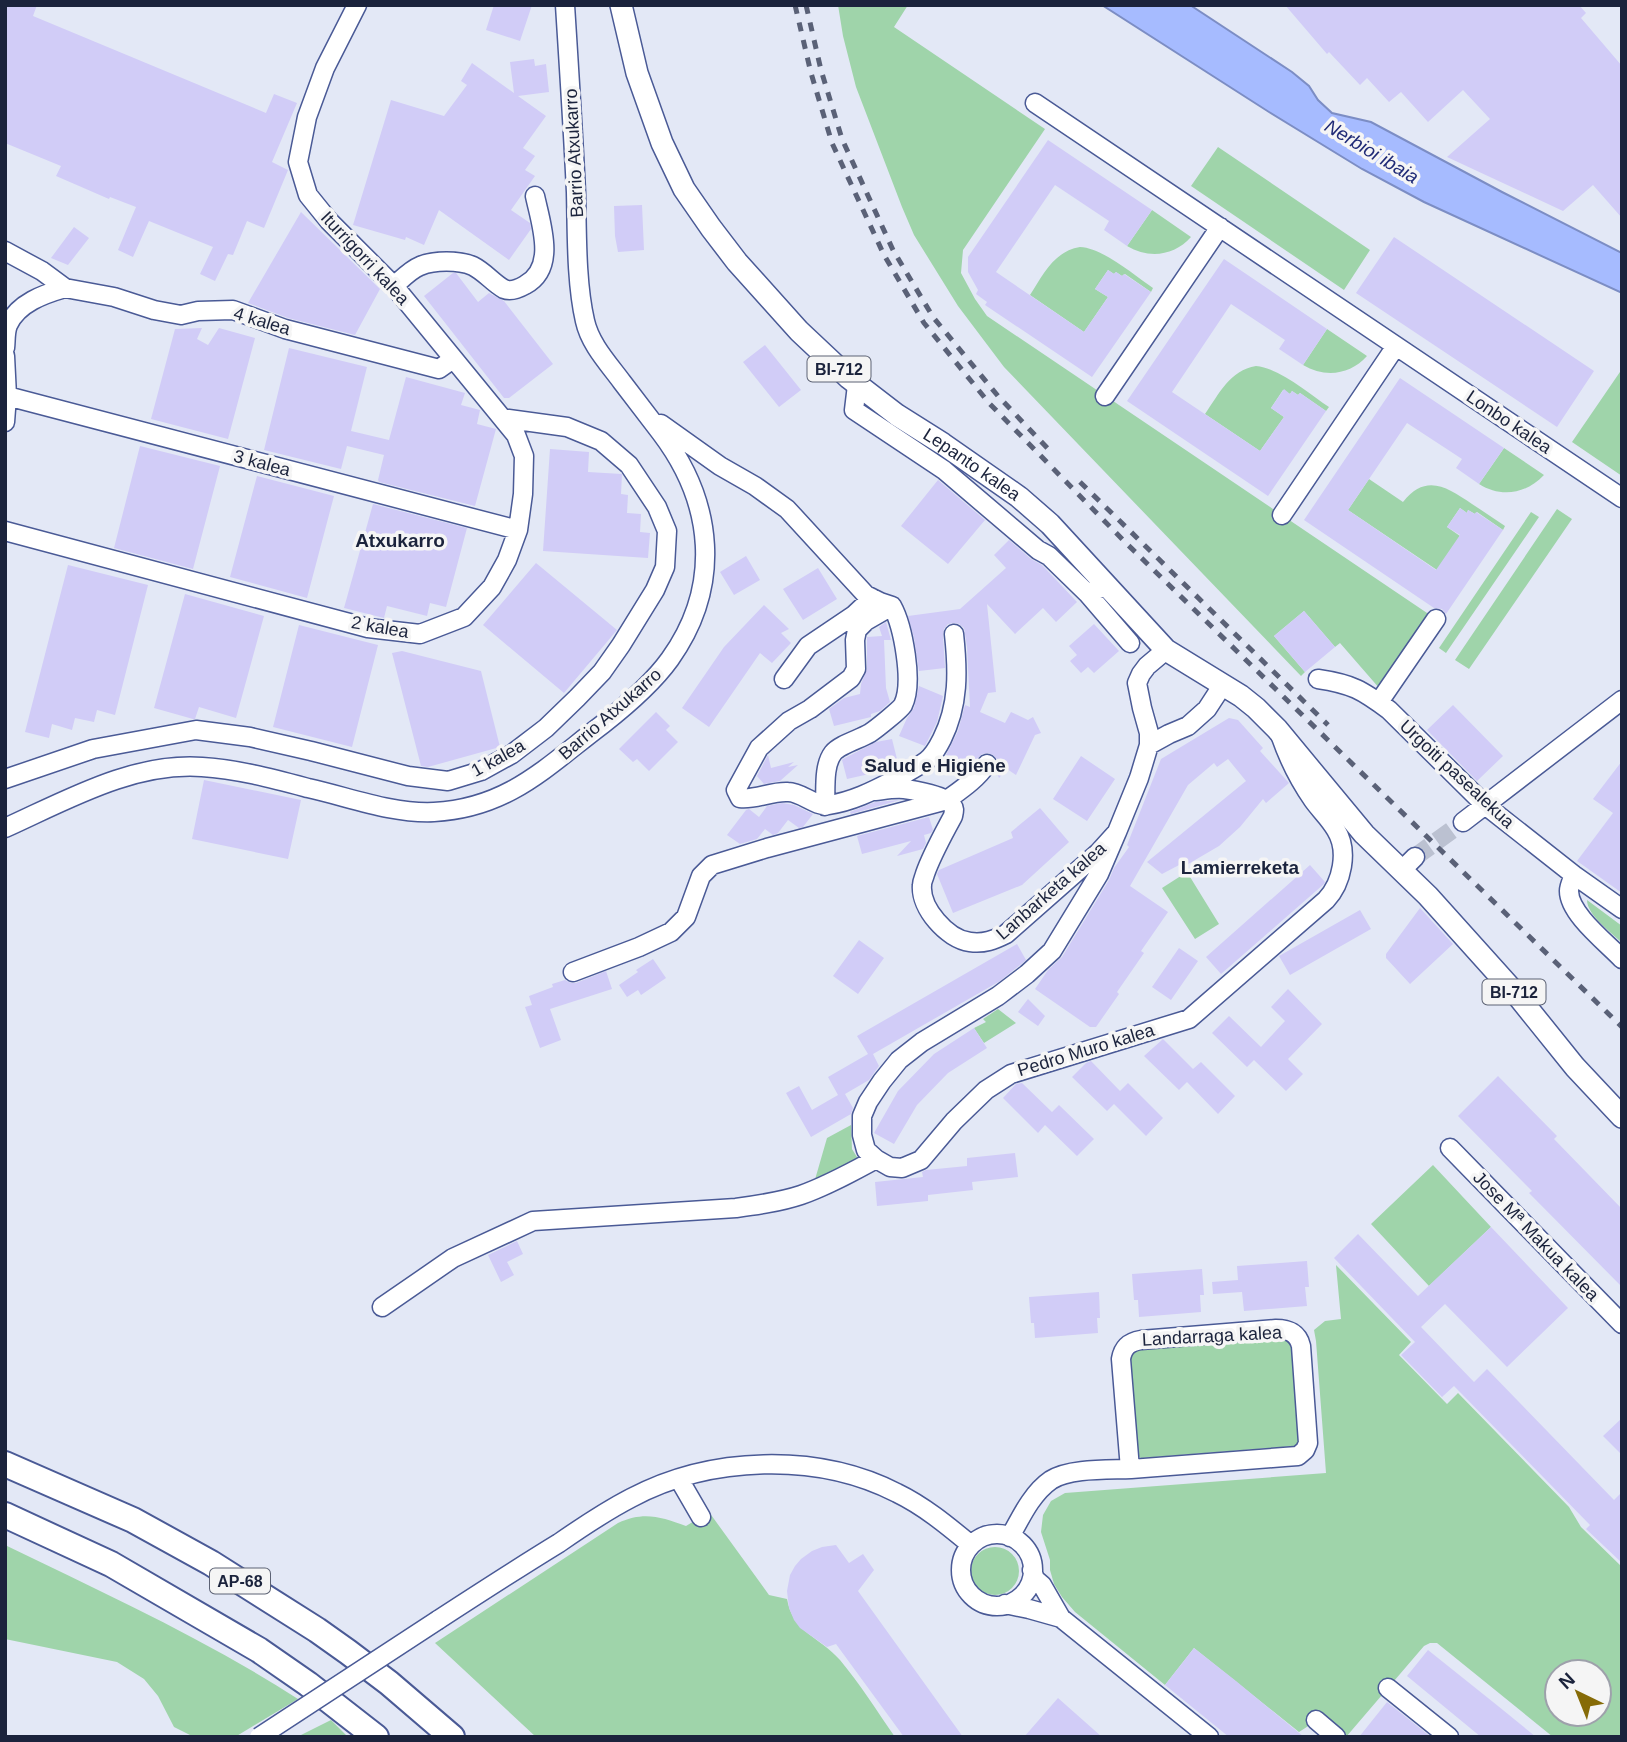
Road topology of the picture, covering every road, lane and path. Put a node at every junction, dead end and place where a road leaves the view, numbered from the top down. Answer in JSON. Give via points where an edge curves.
{"nodes":[{"id":1,"x":357,"y":5,"type":"edge"},
{"id":2,"x":565,"y":5,"type":"edge"},
{"id":3,"x":621,"y":5,"type":"edge"},
{"id":4,"x":1035,"y":103,"type":"dead end"},
{"id":5,"x":536,"y":196,"type":"dead end"},
{"id":6,"x":1220,"y":227,"type":"junction"},
{"id":7,"x":5,"y":251,"type":"edge"},
{"id":8,"x":394,"y":286,"type":"junction"},
{"id":9,"x":65,"y":288,"type":"junction"},
{"id":10,"x":1396,"y":346,"type":"junction"},
{"id":11,"x":5,"y":348,"type":"edge"},
{"id":12,"x":5,"y":356,"type":"edge"},
{"id":13,"x":453,"y":359,"type":"junction"},
{"id":14,"x":7,"y":396,"type":"junction"},
{"id":15,"x":1105,"y":396,"type":"dead end"},
{"id":16,"x":644,"y":412,"type":"junction"},
{"id":17,"x":502,"y":418,"type":"junction"},
{"id":18,"x":5,"y":422,"type":"edge"},
{"id":19,"x":950,"y":462,"type":"junction"},
{"id":20,"x":1622,"y":498,"type":"edge"},
{"id":21,"x":1282,"y":515,"type":"dead end"},
{"id":22,"x":517,"y":530,"type":"junction"},
{"id":23,"x":5,"y":531,"type":"edge"},
{"id":24,"x":1108,"y":586,"type":"junction"},
{"id":25,"x":1087,"y":593,"type":"junction"},
{"id":26,"x":872,"y":598,"type":"junction"},
{"id":27,"x":892,"y":606,"type":"junction"},
{"id":28,"x":1436,"y":619,"type":"dead end"},
{"id":29,"x":954,"y":634,"type":"dead end"},
{"id":30,"x":1130,"y":643,"type":"dead end"},
{"id":31,"x":1166,"y":650,"type":"junction"},
{"id":32,"x":783,"y":679,"type":"dead end"},
{"id":33,"x":1318,"y":679,"type":"dead end"},
{"id":34,"x":1222,"y":686,"type":"junction"},
{"id":35,"x":1622,"y":701,"type":"edge"},
{"id":36,"x":1379,"y":702,"type":"junction"},
{"id":37,"x":1147,"y":722,"type":"junction"},
{"id":38,"x":1277,"y":729,"type":"junction"},
{"id":39,"x":1169,"y":734,"type":"junction"},
{"id":40,"x":1149,"y":745,"type":"junction"},
{"id":41,"x":987,"y":764,"type":"dead end"},
{"id":42,"x":5,"y":779,"type":"edge"},
{"id":43,"x":875,"y":791,"type":"junction"},
{"id":44,"x":947,"y":800,"type":"junction"},
{"id":45,"x":1485,"y":805,"type":"junction"},
{"id":46,"x":825,"y":806,"type":"junction"},
{"id":47,"x":1463,"y":822,"type":"tunnel mouth"},
{"id":48,"x":5,"y":828,"type":"edge"},
{"id":49,"x":1117,"y":832,"type":"junction"},
{"id":50,"x":1574,"y":875,"type":"junction"},
{"id":51,"x":1622,"y":909,"type":"edge"},
{"id":52,"x":1622,"y":959,"type":"edge"},
{"id":53,"x":573,"y":972,"type":"dead end"},
{"id":54,"x":1622,"y":1117,"type":"edge"},
{"id":55,"x":1450,"y":1148,"type":"dead end"},
{"id":56,"x":876,"y":1159,"type":"junction"},
{"id":57,"x":382,"y":1307,"type":"dead end"},
{"id":58,"x":1622,"y":1324,"type":"edge"},
{"id":59,"x":5,"y":1464,"type":"edge"},
{"id":60,"x":1130,"y":1469,"type":"junction"},
{"id":61,"x":679,"y":1479,"type":"junction"},
{"id":62,"x":5,"y":1515,"type":"edge"},
{"id":63,"x":701,"y":1517,"type":"dead end"},
{"id":64,"x":1010,"y":1536,"type":"junction"},
{"id":65,"x":971,"y":1545,"type":"junction"},
{"id":66,"x":1032,"y":1570,"type":"junction"},
{"id":67,"x":1005,"y":1604,"type":"junction"},
{"id":68,"x":1061,"y":1618,"type":"junction"},
{"id":69,"x":1388,"y":1688,"type":"dead end"},
{"id":70,"x":1316,"y":1720,"type":"dead end"},
{"id":71,"x":259,"y":1737,"type":"edge"},
{"id":72,"x":376,"y":1737,"type":"edge"},
{"id":73,"x":452,"y":1737,"type":"edge"},
{"id":74,"x":1209,"y":1737,"type":"edge"},
{"id":75,"x":1336,"y":1737,"type":"edge"},
{"id":76,"x":1448,"y":1737,"type":"edge"}],
"edges":[{"from":1,"to":8,"type":"street","name":"Iturrigorri kalea","via":[[325,68],[307,117],[298,162],[308,195]]},
{"from":2,"to":16,"type":"street","name":"Barrio Atxukarro","via":[[586,326]]},
{"from":3,"to":19,"type":"main road","name":"Lepanto kalea","number":"BI-712","via":[[637,73],[662,143],[684,189],[711,228],[799,331]]},
{"from":4,"to":6,"type":"street","name":"Lonbo kalea"},
{"from":5,"to":8,"type":"street","via":[[544,258],[541,271],[525,285],[505,289],[457,261],[422,265]]},
{"from":6,"to":10,"type":"street","name":"Lonbo kalea"},
{"from":6,"to":15,"type":"street"},
{"from":7,"to":9,"type":"street"},
{"from":8,"to":13,"type":"street","name":"Iturrigorri kalea"},
{"from":9,"to":11,"type":"street","via":[[31,301],[18,312],[7,326]]},
{"from":9,"to":13,"type":"street","name":"4 kalea","via":[[181,315],[233,310],[285,329],[439,369]]},
{"from":10,"to":20,"type":"street","name":"Lonbo kalea"},
{"from":10,"to":21,"type":"street"},
{"from":12,"to":14,"type":"street"},
{"from":13,"to":17,"type":"street","name":"2 kalea"},
{"from":14,"to":18,"type":"street"},
{"from":14,"to":22,"type":"street","name":"3 kalea"},
{"from":16,"to":26,"type":"street","via":[[787,509]]},
{"from":16,"to":48,"type":"street","name":"Barrio Atxukarro","via":[[680,462],[699,505],[706,560],[695,611],[670,659],[652,680],[534,778],[471,807],[422,812],[246,774],[202,767],[163,768],[103,784]]},
{"from":17,"to":22,"type":"street","name":"2 kalea","via":[[516,435],[524,456]]},
{"from":17,"to":42,"type":"street","name":"1 kalea","via":[[567,427],[601,441],[629,465],[667,531],[665,567],[621,646],[577,698],[512,754],[481,771],[447,781],[408,776],[250,737],[196,730],[93,749]]},
{"from":19,"to":24,"type":"main road","name":"Lepanto kalea","number":"BI-712","via":[[1019,497]]},
{"from":19,"to":25,"type":"street"},
{"from":22,"to":23,"type":"street","name":"2 kalea","via":[[492,587],[464,617],[420,634],[368,628]]},
{"from":24,"to":25,"type":"street"},
{"from":24,"to":31,"type":"main road","name":"Lepanto kalea","number":"BI-712"},
{"from":25,"to":30,"type":"street"},
{"from":26,"to":27,"type":"street"},
{"from":26,"to":32,"type":"street","via":[[808,646]]},
{"from":27,"to":46,"type":"street","via":[[907,669],[902,705],[871,732],[834,752],[827,766]]},
{"from":27,"to":46,"type":"street","via":[[857,629],[856,668],[851,678],[759,748],[736,790],[740,798],[749,799],[790,791]]},
{"from":28,"to":36,"type":"street"},
{"from":29,"to":43,"type":"street","via":[[956,699],[939,746],[928,760]]},
{"from":31,"to":34,"type":"main road","name":"Lepanto kalea","number":"BI-712"},
{"from":31,"to":37,"type":"street","name":"Lanbarketa kalea","via":[[1140,674],[1137,684]]},
{"from":33,"to":36,"type":"street","name":"Urgoiti pasealekua","via":[[1351,686]]},
{"from":34,"to":38,"type":"main road","name":"Lepanto kalea","number":"BI-712","via":[[1241,696]]},
{"from":34,"to":39,"type":"street","via":[[1207,709],[1188,726]]},
{"from":35,"to":45,"type":"street"},
{"from":36,"to":45,"type":"street","name":"Urgoiti pasealekua"},
{"from":37,"to":39,"type":"street"},
{"from":37,"to":40,"type":"street","name":"Lanbarketa kalea"},
{"from":38,"to":54,"type":"main road","name":"Lepanto kalea","number":"BI-712","via":[[1364,834],[1409,864],[1428,896]]},
{"from":38,"to":56,"type":"street","name":"Pedro Muro kalea","via":[[1289,760],[1342,844],[1342,869],[1334,892],[1189,1019],[1011,1074],[986,1090],[921,1160],[902,1168]]},
{"from":39,"to":40,"type":"street"},
{"from":40,"to":49,"type":"street","name":"Lanbarketa kalea"},
{"from":41,"to":44,"type":"street"},
{"from":43,"to":44,"type":"street","via":[[902,789]]},
{"from":43,"to":46,"type":"street"},
{"from":44,"to":49,"type":"street","name":"Lanbarketa kalea","via":[[953,816],[922,885],[926,908],[937,922],[969,942],[991,942],[1006,934]]},
{"from":44,"to":53,"type":"street","via":[[712,864],[701,876],[686,917],[671,932]]},
{"from":45,"to":47,"type":"street"},
{"from":45,"to":50,"type":"street","name":"Urgoiti pasealekua"},
{"from":49,"to":56,"type":"street","via":[[1099,874],[1052,951],[998,996],[922,1042],[882,1081],[862,1116],[866,1150]]},
{"from":50,"to":51,"type":"street","name":"Urgoiti pasealekua"},
{"from":50,"to":52,"type":"street","via":[[1569,890],[1572,904]]},
{"from":55,"to":58,"type":"street","name":"Jose Mª Makua kalea"},
{"from":56,"to":57,"type":"street","via":[[802,1195],[767,1204],[533,1221],[453,1258]]},
{"from":59,"to":73,"type":"highway","number":"AP-68","via":[[133,1520],[211,1563],[348,1652]]},
{"from":60,"to":60,"type":"street","name":"Landarraga kalea","via":[[1298,1456],[1308,1443],[1297,1336],[1281,1329],[1130,1343],[1121,1359]]},
{"from":60,"to":64,"type":"street","name":"Landarraga kalea","via":[[1052,1479],[1034,1497]]},
{"from":61,"to":63,"type":"street"},
{"from":61,"to":65,"type":"street","via":[[714,1469],[762,1464],[816,1468],[898,1493]]},
{"from":61,"to":71,"type":"street","bridge":true,"via":[[631,1497]]},
{"from":62,"to":72,"type":"highway","number":"AP-68","via":[[111,1564],[259,1650]]},
{"from":64,"to":65,"type":"street","via":[[989,1535]]},
{"from":64,"to":66,"type":"street","via":[[1026,1550]]},
{"from":65,"to":67,"type":"street","via":[[961,1563],[968,1591],[991,1605]]},
{"from":66,"to":67,"type":"street","via":[[1025,1592]]},
{"from":66,"to":68,"type":"street"},
{"from":67,"to":68,"type":"street"},
{"from":68,"to":74,"type":"street"},
{"from":69,"to":76,"type":"street"},
{"from":70,"to":75,"type":"street"}]}
